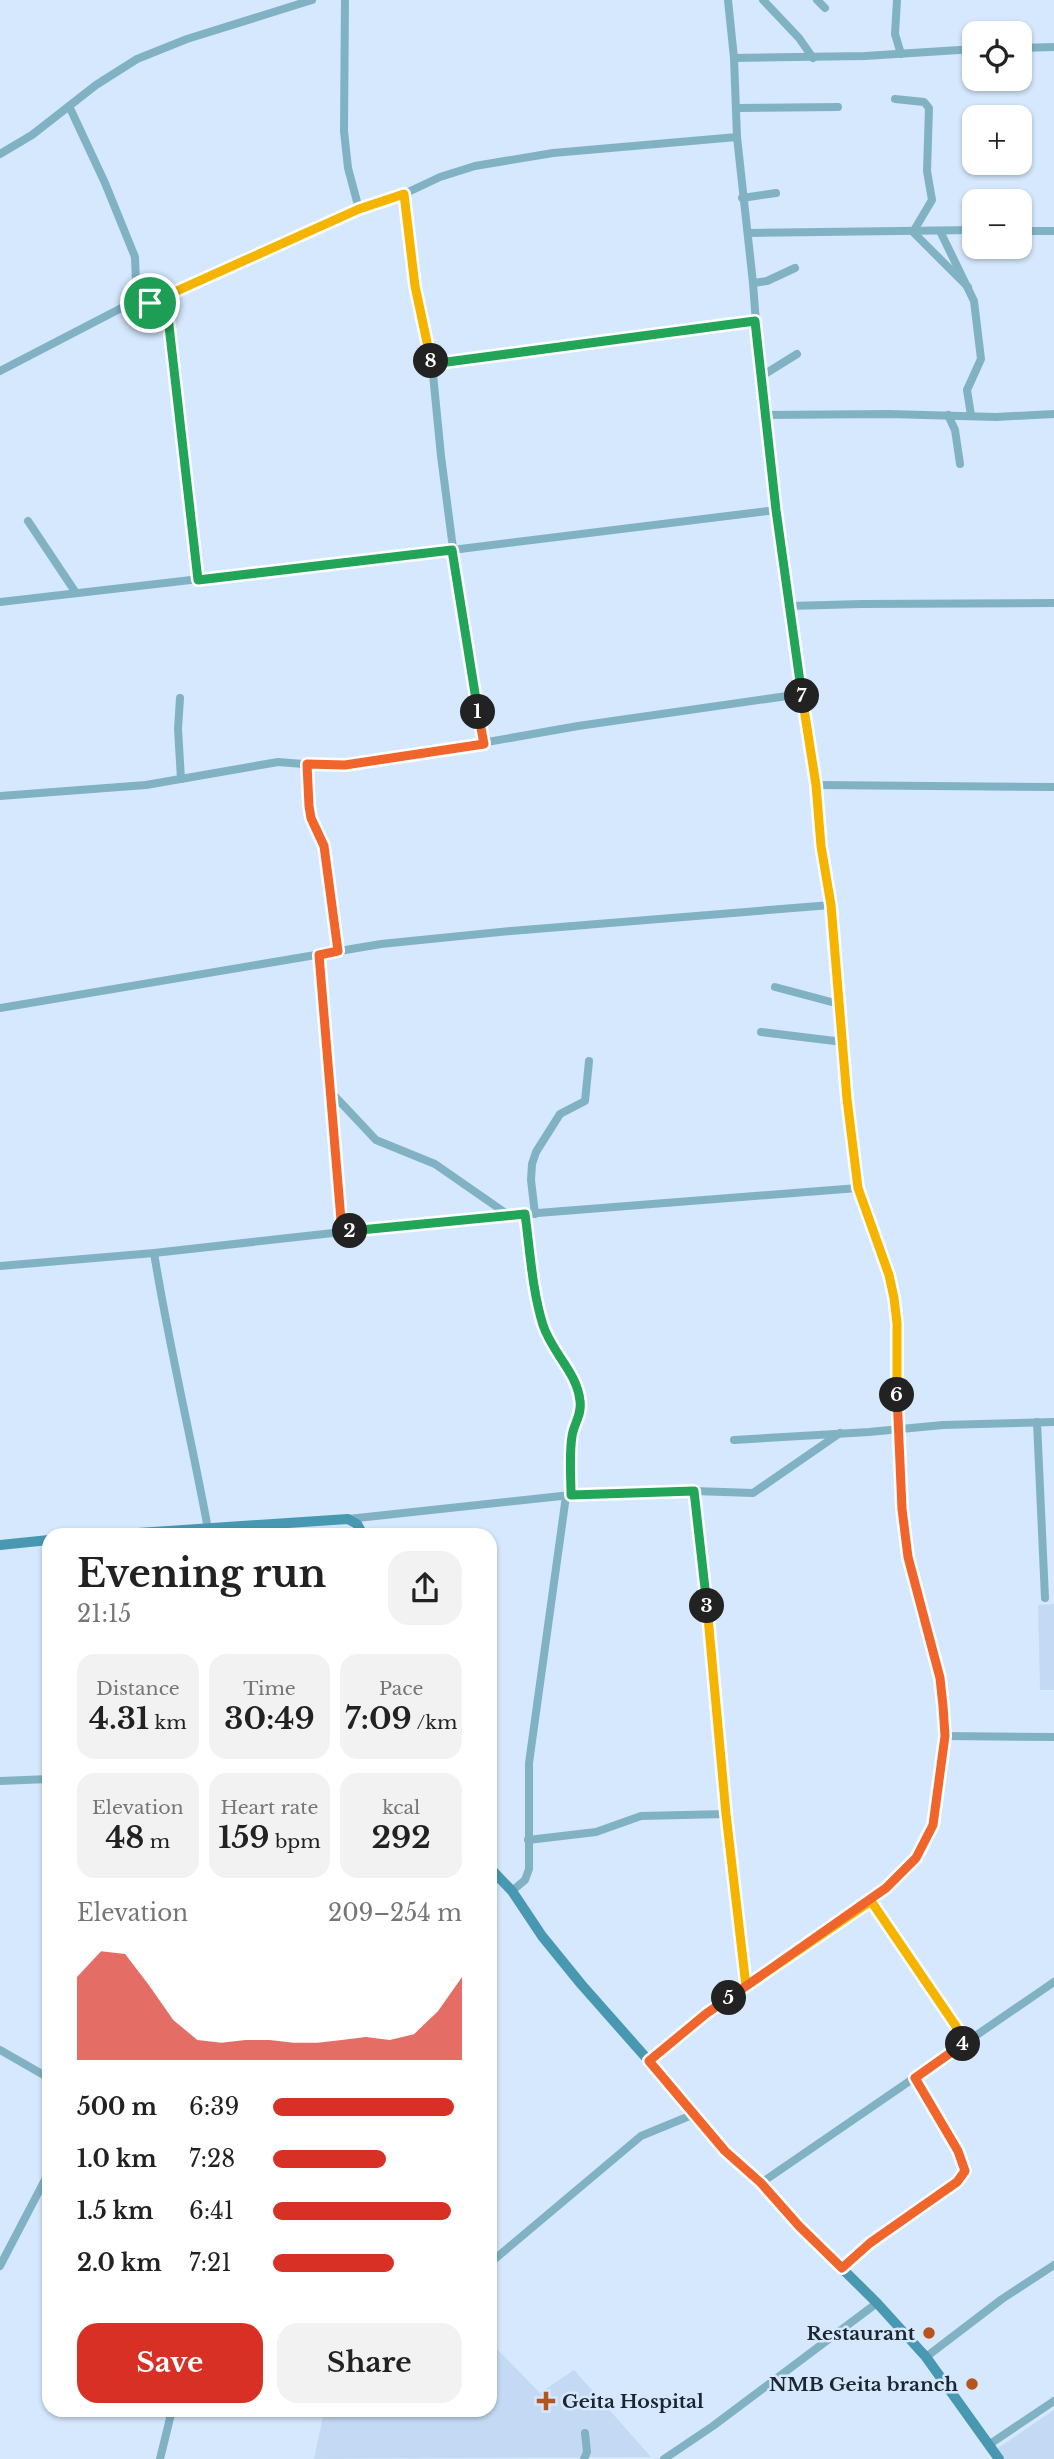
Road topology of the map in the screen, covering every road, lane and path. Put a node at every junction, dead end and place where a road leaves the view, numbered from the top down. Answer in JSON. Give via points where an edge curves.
{"nodes":[{"id":1,"x":312,"y":0,"type":"edge"},
{"id":2,"x":345,"y":0,"type":"edge"},
{"id":3,"x":728,"y":0,"type":"edge"},
{"id":4,"x":763,"y":0,"type":"edge"},
{"id":5,"x":817,"y":0,"type":"edge"},
{"id":6,"x":897,"y":0,"type":"edge"},
{"id":7,"x":825,"y":8,"type":"dead end"},
{"id":8,"x":1054,"y":47,"type":"edge"},
{"id":9,"x":1032,"y":48,"type":"edge"},
{"id":10,"x":962,"y":50,"type":"edge"},
{"id":11,"x":901,"y":54,"type":"junction"},
{"id":12,"x":734,"y":58,"type":"junction"},
{"id":13,"x":813,"y":58,"type":"junction"},
{"id":14,"x":895,"y":99,"type":"dead end"},
{"id":15,"x":69,"y":106,"type":"junction"},
{"id":16,"x":838,"y":107,"type":"dead end"},
{"id":17,"x":737,"y":108,"type":"junction"},
{"id":18,"x":737,"y":137,"type":"junction"},
{"id":19,"x":0,"y":154,"type":"edge"},
{"id":20,"x":776,"y":193,"type":"dead end"},
{"id":21,"x":404,"y":194,"type":"junction"},
{"id":22,"x":742,"y":198,"type":"junction"},
{"id":23,"x":359,"y":209,"type":"junction"},
{"id":24,"x":962,"y":230,"type":"edge"},
{"id":25,"x":940,"y":231,"type":"junction"},
{"id":26,"x":1032,"y":231,"type":"edge"},
{"id":27,"x":1054,"y":231,"type":"edge"},
{"id":28,"x":913,"y":232,"type":"junction"},
{"id":29,"x":748,"y":233,"type":"junction"},
{"id":30,"x":795,"y":268,"type":"dead end"},
{"id":31,"x":753,"y":283,"type":"junction"},
{"id":32,"x":968,"y":287,"type":"junction"},
{"id":33,"x":132,"y":302,"type":"junction"},
{"id":34,"x":150,"y":303,"type":"junction"},
{"id":35,"x":755,"y":321,"type":"junction"},
{"id":36,"x":797,"y":354,"type":"dead end"},
{"id":37,"x":432,"y":364,"type":"junction"},
{"id":38,"x":0,"y":371,"type":"edge"},
{"id":39,"x":760,"y":377,"type":"junction"},
{"id":40,"x":1054,"y":414,"type":"edge"},
{"id":41,"x":764,"y":415,"type":"junction"},
{"id":42,"x":948,"y":415,"type":"junction"},
{"id":43,"x":971,"y":415,"type":"junction"},
{"id":44,"x":960,"y":464,"type":"dead end"},
{"id":45,"x":776,"y":510,"type":"junction"},
{"id":46,"x":28,"y":521,"type":"dead end"},
{"id":47,"x":452,"y":550,"type":"junction"},
{"id":48,"x":198,"y":580,"type":"junction"},
{"id":49,"x":76,"y":593,"type":"junction"},
{"id":50,"x":0,"y":602,"type":"edge"},
{"id":51,"x":1054,"y":604,"type":"edge"},
{"id":52,"x":790,"y":606,"type":"junction"},
{"id":53,"x":801,"y":694,"type":"junction"},
{"id":54,"x":180,"y":698,"type":"dead end"},
{"id":55,"x":484,"y":744,"type":"junction"},
{"id":56,"x":307,"y":764,"type":"junction"},
{"id":57,"x":181,"y":779,"type":"junction"},
{"id":58,"x":816,"y":785,"type":"junction"},
{"id":59,"x":1054,"y":787,"type":"edge"},
{"id":60,"x":0,"y":796,"type":"edge"},
{"id":61,"x":831,"y":905,"type":"junction"},
{"id":62,"x":338,"y":951,"type":"junction"},
{"id":63,"x":319,"y":955,"type":"junction"},
{"id":64,"x":775,"y":987,"type":"dead end"},
{"id":65,"x":839,"y":1003,"type":"junction"},
{"id":66,"x":0,"y":1008,"type":"edge"},
{"id":67,"x":761,"y":1032,"type":"dead end"},
{"id":68,"x":843,"y":1042,"type":"junction"},
{"id":69,"x":589,"y":1061,"type":"dead end"},
{"id":70,"x":329,"y":1090,"type":"junction"},
{"id":71,"x":858,"y":1188,"type":"junction"},
{"id":72,"x":525,"y":1214,"type":"junction"},
{"id":73,"x":535,"y":1214,"type":"junction"},
{"id":74,"x":510,"y":1216,"type":"junction"},
{"id":75,"x":342,"y":1232,"type":"junction"},
{"id":76,"x":154,"y":1253,"type":"junction"},
{"id":77,"x":0,"y":1266,"type":"edge"},
{"id":78,"x":1037,"y":1422,"type":"junction"},
{"id":79,"x":1054,"y":1422,"type":"edge"},
{"id":80,"x":897,"y":1428,"type":"junction"},
{"id":81,"x":840,"y":1433,"type":"junction"},
{"id":82,"x":734,"y":1440,"type":"dead end"},
{"id":83,"x":694,"y":1491,"type":"junction"},
{"id":84,"x":569,"y":1495,"type":"junction"},
{"id":85,"x":348,"y":1519,"type":"junction"},
{"id":86,"x":208,"y":1528,"type":"edge"},
{"id":87,"x":222,"y":1528,"type":"edge"},
{"id":88,"x":359,"y":1528,"type":"edge"},
{"id":89,"x":42,"y":1541,"type":"edge"},
{"id":90,"x":0,"y":1545,"type":"edge"},
{"id":91,"x":1045,"y":1598,"type":"dead end"},
{"id":92,"x":945,"y":1736,"type":"junction"},
{"id":93,"x":1054,"y":1737,"type":"edge"},
{"id":94,"x":42,"y":1779,"type":"edge"},
{"id":95,"x":0,"y":1781,"type":"edge"},
{"id":96,"x":726,"y":1814,"type":"junction"},
{"id":97,"x":528,"y":1840,"type":"junction"},
{"id":98,"x":497,"y":1875,"type":"edge"},
{"id":99,"x":512,"y":1891,"type":"junction"},
{"id":100,"x":871,"y":1901,"type":"junction"},
{"id":101,"x":1054,"y":1982,"type":"edge"},
{"id":102,"x":746,"y":1986,"type":"junction"},
{"id":103,"x":966,"y":2041,"type":"junction"},
{"id":104,"x":0,"y":2050,"type":"edge"},
{"id":105,"x":649,"y":2061,"type":"junction"},
{"id":106,"x":42,"y":2074,"type":"edge"},
{"id":107,"x":915,"y":2078,"type":"junction"},
{"id":108,"x":692,"y":2115,"type":"junction"},
{"id":109,"x":761,"y":2183,"type":"junction"},
{"id":110,"x":42,"y":2185,"type":"edge"},
{"id":111,"x":497,"y":2257,"type":"edge"},
{"id":112,"x":1054,"y":2265,"type":"edge"},
{"id":113,"x":0,"y":2266,"type":"edge"},
{"id":114,"x":842,"y":2268,"type":"junction"},
{"id":115,"x":877,"y":2302,"type":"junction"},
{"id":116,"x":926,"y":2357,"type":"junction"},
{"id":117,"x":1054,"y":2401,"type":"edge"},
{"id":118,"x":170,"y":2417,"type":"edge"},
{"id":119,"x":585,"y":2432,"type":"dead end"},
{"id":120,"x":990,"y":2444,"type":"junction"},
{"id":121,"x":160,"y":2459,"type":"edge"},
{"id":122,"x":584,"y":2459,"type":"edge"},
{"id":123,"x":664,"y":2459,"type":"edge"},
{"id":124,"x":999,"y":2459,"type":"edge"}],
"edges":[{"from":1,"to":15,"type":"street","via":[[137,59]]},
{"from":2,"to":23,"type":"street","via":[[344,131]]},
{"from":3,"to":12,"type":"street"},
{"from":4,"to":13,"type":"street"},
{"from":5,"to":7,"type":"street"},
{"from":6,"to":11,"type":"street","via":[[895,34]]},
{"from":8,"to":9,"type":"street"},
{"from":10,"to":11,"type":"street"},
{"from":11,"to":13,"type":"street"},
{"from":12,"to":13,"type":"street"},
{"from":12,"to":17,"type":"street"},
{"from":14,"to":28,"type":"street","via":[[925,102],[929,108],[927,171],[932,200]]},
{"from":15,"to":19,"type":"street"},
{"from":15,"to":33,"type":"street","via":[[135,257]]},
{"from":16,"to":17,"type":"street"},
{"from":17,"to":18,"type":"street"},
{"from":18,"to":21,"type":"street","via":[[553,153],[474,166]]},
{"from":18,"to":22,"type":"street"},
{"from":20,"to":22,"type":"street"},
{"from":21,"to":23,"type":"street"},
{"from":21,"to":37,"type":"street","via":[[415,286]]},
{"from":22,"to":29,"type":"street"},
{"from":23,"to":34,"type":"street"},
{"from":24,"to":25,"type":"street"},
{"from":25,"to":28,"type":"street"},
{"from":25,"to":32,"type":"street"},
{"from":26,"to":27,"type":"street"},
{"from":28,"to":29,"type":"street"},
{"from":28,"to":32,"type":"street"},
{"from":29,"to":31,"type":"street"},
{"from":30,"to":31,"type":"street"},
{"from":31,"to":35,"type":"street"},
{"from":32,"to":43,"type":"street","via":[[981,359],[967,390]]},
{"from":33,"to":34,"type":"street"},
{"from":33,"to":38,"type":"street"},
{"from":34,"to":48,"type":"street","via":[[168,317]]},
{"from":35,"to":37,"type":"street"},
{"from":35,"to":39,"type":"street"},
{"from":36,"to":39,"type":"street"},
{"from":37,"to":47,"type":"street"},
{"from":39,"to":41,"type":"street"},
{"from":40,"to":43,"type":"street"},
{"from":41,"to":42,"type":"street"},
{"from":41,"to":45,"type":"street"},
{"from":42,"to":43,"type":"street"},
{"from":42,"to":44,"type":"street"},
{"from":45,"to":47,"type":"street"},
{"from":45,"to":52,"type":"street"},
{"from":46,"to":49,"type":"street"},
{"from":47,"to":48,"type":"street"},
{"from":47,"to":55,"type":"street"},
{"from":48,"to":49,"type":"street"},
{"from":49,"to":50,"type":"street"},
{"from":51,"to":52,"type":"street"},
{"from":52,"to":53,"type":"street"},
{"from":53,"to":55,"type":"street"},
{"from":53,"to":58,"type":"street"},
{"from":54,"to":57,"type":"street"},
{"from":55,"to":56,"type":"street","via":[[345,765]]},
{"from":56,"to":57,"type":"street","via":[[278,762]]},
{"from":56,"to":62,"type":"street","via":[[309,806],[324,846]]},
{"from":57,"to":60,"type":"street","via":[[115,789]]},
{"from":58,"to":59,"type":"street"},
{"from":58,"to":61,"type":"street"},
{"from":61,"to":62,"type":"street","via":[[446,937]]},
{"from":61,"to":65,"type":"street"},
{"from":62,"to":63,"type":"street"},
{"from":63,"to":66,"type":"street"},
{"from":63,"to":70,"type":"street"},
{"from":64,"to":65,"type":"street"},
{"from":65,"to":68,"type":"street"},
{"from":67,"to":68,"type":"street"},
{"from":68,"to":71,"type":"street"},
{"from":69,"to":73,"type":"street","via":[[585,1101],[560,1114],[534,1158]]},
{"from":70,"to":74,"type":"street","via":[[376,1140],[427,1160]]},
{"from":70,"to":75,"type":"street"},
{"from":71,"to":73,"type":"street"},
{"from":71,"to":80,"type":"street","via":[[894,1298]]},
{"from":72,"to":73,"type":"street"},
{"from":72,"to":74,"type":"street"},
{"from":72,"to":84,"type":"street","via":[[543,1324],[551,1346],[571,1374],[581,1403],[572,1432]]},
{"from":74,"to":75,"type":"street"},
{"from":75,"to":76,"type":"street"},
{"from":76,"to":77,"type":"street"},
{"from":76,"to":86,"type":"street"},
{"from":78,"to":79,"type":"street"},
{"from":78,"to":80,"type":"street"},
{"from":78,"to":91,"type":"street"},
{"from":80,"to":81,"type":"street"},
{"from":80,"to":92,"type":"street","via":[[908,1557],[940,1678]]},
{"from":81,"to":82,"type":"street"},
{"from":81,"to":83,"type":"street","via":[[753,1493]]},
{"from":83,"to":84,"type":"street"},
{"from":83,"to":96,"type":"street"},
{"from":84,"to":85,"type":"street"},
{"from":84,"to":97,"type":"street","via":[[529,1763]]},
{"from":85,"to":87,"type":"street"},
{"from":85,"to":88,"type":"street"},
{"from":89,"to":90,"type":"street"},
{"from":92,"to":93,"type":"street"},
{"from":92,"to":100,"type":"street","via":[[937,1806],[925,1843],[903,1873]]},
{"from":94,"to":95,"type":"street"},
{"from":96,"to":97,"type":"street","via":[[641,1816],[596,1832]]},
{"from":96,"to":102,"type":"street"},
{"from":97,"to":99,"type":"street","via":[[528,1875]]},
{"from":98,"to":99,"type":"street"},
{"from":99,"to":105,"type":"street","via":[[542,1936]]},
{"from":100,"to":102,"type":"street"},
{"from":100,"to":103,"type":"street"},
{"from":101,"to":103,"type":"street"},
{"from":102,"to":105,"type":"street"},
{"from":103,"to":107,"type":"street"},
{"from":104,"to":106,"type":"street"},
{"from":105,"to":108,"type":"street"},
{"from":107,"to":109,"type":"street"},
{"from":107,"to":114,"type":"street","via":[[965,2171],[957,2182]]},
{"from":108,"to":109,"type":"street"},
{"from":108,"to":111,"type":"street","via":[[641,2136]]},
{"from":109,"to":114,"type":"street"},
{"from":110,"to":113,"type":"street"},
{"from":112,"to":116,"type":"street"},
{"from":114,"to":115,"type":"street"},
{"from":115,"to":116,"type":"street"},
{"from":115,"to":123,"type":"street"},
{"from":116,"to":120,"type":"street"},
{"from":117,"to":120,"type":"street"},
{"from":118,"to":121,"type":"street"},
{"from":119,"to":122,"type":"street"},
{"from":120,"to":124,"type":"street"}]}
